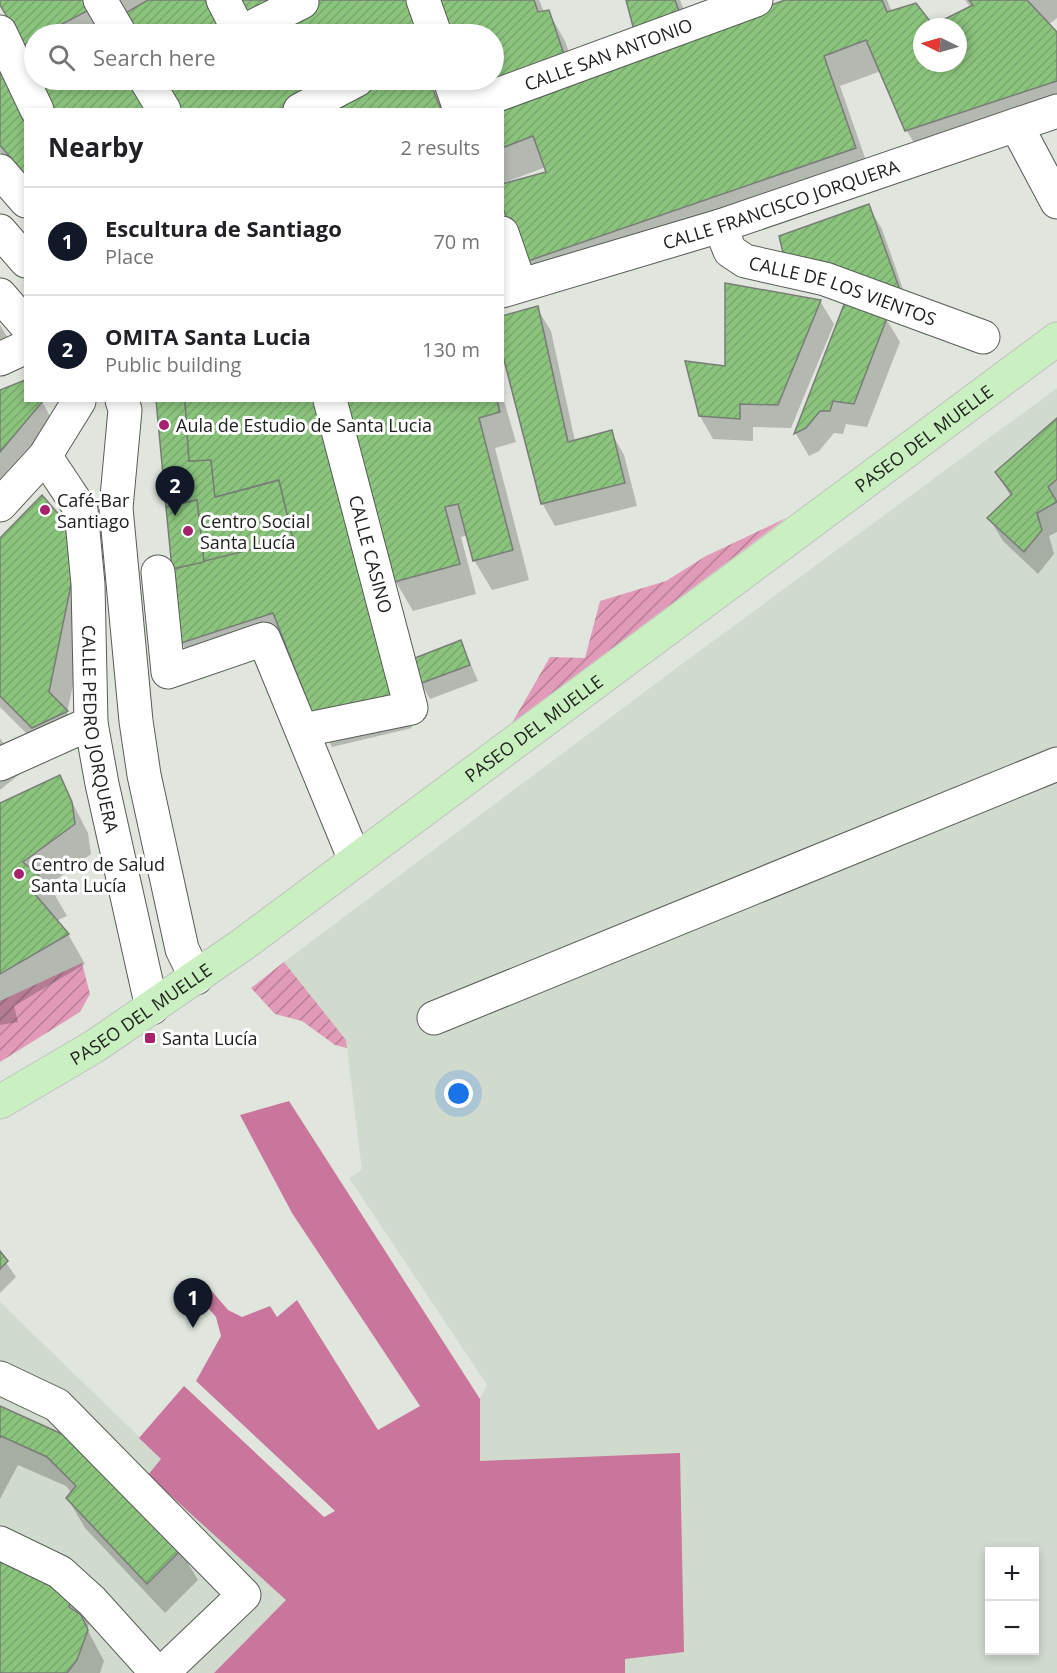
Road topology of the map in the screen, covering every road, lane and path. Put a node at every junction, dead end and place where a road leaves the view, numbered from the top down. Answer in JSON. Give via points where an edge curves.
{"nodes":[{"id":1,"x":100,"y":0,"type":"edge"},
{"id":2,"x":222,"y":0,"type":"edge"},
{"id":3,"x":423,"y":0,"type":"edge"},
{"id":4,"x":756,"y":0,"type":"edge"},
{"id":5,"x":302,"y":2,"type":"dead end"},
{"id":6,"x":114,"y":24,"type":"edge"},
{"id":7,"x":235,"y":24,"type":"edge"},
{"id":8,"x":258,"y":24,"type":"edge"},
{"id":9,"x":431,"y":24,"type":"edge"},
{"id":10,"x":0,"y":32,"type":"edge"},
{"id":11,"x":24,"y":83,"type":"edge"},
{"id":12,"x":28,"y":90,"type":"edge"},
{"id":13,"x":152,"y":90,"type":"edge"},
{"id":14,"x":338,"y":90,"type":"edge"},
{"id":15,"x":453,"y":90,"type":"edge"},
{"id":16,"x":36,"y":108,"type":"edge"},
{"id":17,"x":163,"y":108,"type":"edge"},
{"id":18,"x":304,"y":108,"type":"edge"},
{"id":19,"x":460,"y":108,"type":"edge"},
{"id":20,"x":463,"y":108,"type":"edge"},
{"id":21,"x":1057,"y":111,"type":"edge"},
{"id":22,"x":1016,"y":124,"type":"junction"},
{"id":23,"x":0,"y":171,"type":"edge"},
{"id":24,"x":24,"y":199,"type":"edge"},
{"id":25,"x":1057,"y":202,"type":"edge"},
{"id":26,"x":720,"y":226,"type":"junction"},
{"id":27,"x":0,"y":231,"type":"edge"},
{"id":28,"x":504,"y":245,"type":"edge"},
{"id":29,"x":24,"y":259,"type":"edge"},
{"id":30,"x":511,"y":288,"type":"edge"},
{"id":31,"x":0,"y":295,"type":"edge"},
{"id":32,"x":24,"y":323,"type":"edge"},
{"id":33,"x":983,"y":337,"type":"dead end"},
{"id":34,"x":1057,"y":339,"type":"edge"},
{"id":35,"x":24,"y":347,"type":"edge"},
{"id":36,"x":0,"y":359,"type":"edge"},
{"id":37,"x":78,"y":402,"type":"edge"},
{"id":38,"x":123,"y":402,"type":"edge"},
{"id":39,"x":331,"y":402,"type":"edge"},
{"id":40,"x":45,"y":456,"type":"junction"},
{"id":41,"x":0,"y":505,"type":"edge"},
{"id":42,"x":158,"y":572,"type":"dead end"},
{"id":43,"x":91,"y":723,"type":"junction"},
{"id":44,"x":304,"y":730,"type":"junction"},
{"id":45,"x":0,"y":741,"type":"edge"},
{"id":46,"x":0,"y":764,"type":"edge"},
{"id":47,"x":1057,"y":764,"type":"edge"},
{"id":48,"x":355,"y":860,"type":"junction"},
{"id":49,"x":196,"y":978,"type":"junction"},
{"id":50,"x":152,"y":1008,"type":"junction"},
{"id":51,"x":434,"y":1018,"type":"dead end"},
{"id":52,"x":0,"y":1102,"type":"edge"},
{"id":53,"x":0,"y":1378,"type":"edge"},
{"id":54,"x":0,"y":1543,"type":"edge"},
{"id":55,"x":157,"y":1673,"type":"edge"},
{"id":56,"x":162,"y":1673,"type":"edge"}],
"edges":[{"from":1,"to":6,"type":"street"},
{"from":2,"to":7,"type":"street"},
{"from":3,"to":9,"type":"street"},
{"from":4,"to":20,"type":"street","name":"CALLE SAN ANTONIO"},
{"from":5,"to":8,"type":"street"},
{"from":10,"to":11,"type":"street"},
{"from":12,"to":16,"type":"street"},
{"from":13,"to":17,"type":"street"},
{"from":14,"to":18,"type":"street"},
{"from":15,"to":19,"type":"street"},
{"from":21,"to":22,"type":"street","name":"CALLE FRANCISCO JORQUERA"},
{"from":22,"to":25,"type":"street"},
{"from":22,"to":26,"type":"street","name":"CALLE FRANCISCO JORQUERA"},
{"from":23,"to":24,"type":"street"},
{"from":26,"to":30,"type":"street","name":"CALLE FRANCISCO JORQUERA"},
{"from":26,"to":33,"type":"street","name":"CALLE DE LOS VIENTOS","via":[[730,250],[745,261],[825,279]]},
{"from":27,"to":29,"type":"street"},
{"from":28,"to":30,"type":"street"},
{"from":31,"to":32,"type":"street"},
{"from":34,"to":48,"type":"main road","name":"PASEO DEL MUELLE"},
{"from":35,"to":36,"type":"street"},
{"from":37,"to":40,"type":"street"},
{"from":38,"to":49,"type":"street","via":[[116,508],[136,721],[182,949]]},
{"from":39,"to":44,"type":"street","name":"CALLE CASINO","via":[[411,708]]},
{"from":40,"to":41,"type":"street"},
{"from":40,"to":43,"type":"street","name":"CALLE PEDRO JORQUERA","via":[[81,510],[88,584]]},
{"from":42,"to":44,"type":"street","via":[[168,672],[264,639]]},
{"from":43,"to":46,"type":"street"},
{"from":43,"to":50,"type":"street","name":"CALLE PEDRO JORQUERA"},
{"from":44,"to":48,"type":"street"},
{"from":45,"to":46,"type":"street","via":[[15,756]]},
{"from":47,"to":51,"type":"street"},
{"from":48,"to":49,"type":"main road","name":"PASEO DEL MUELLE"},
{"from":49,"to":50,"type":"main road","name":"PASEO DEL MUELLE"},
{"from":50,"to":52,"type":"main road","name":"PASEO DEL MUELLE"},
{"from":53,"to":56,"type":"street","via":[[57,1405],[244,1596]]},
{"from":54,"to":55,"type":"street","via":[[60,1572],[92,1600]]}]}
